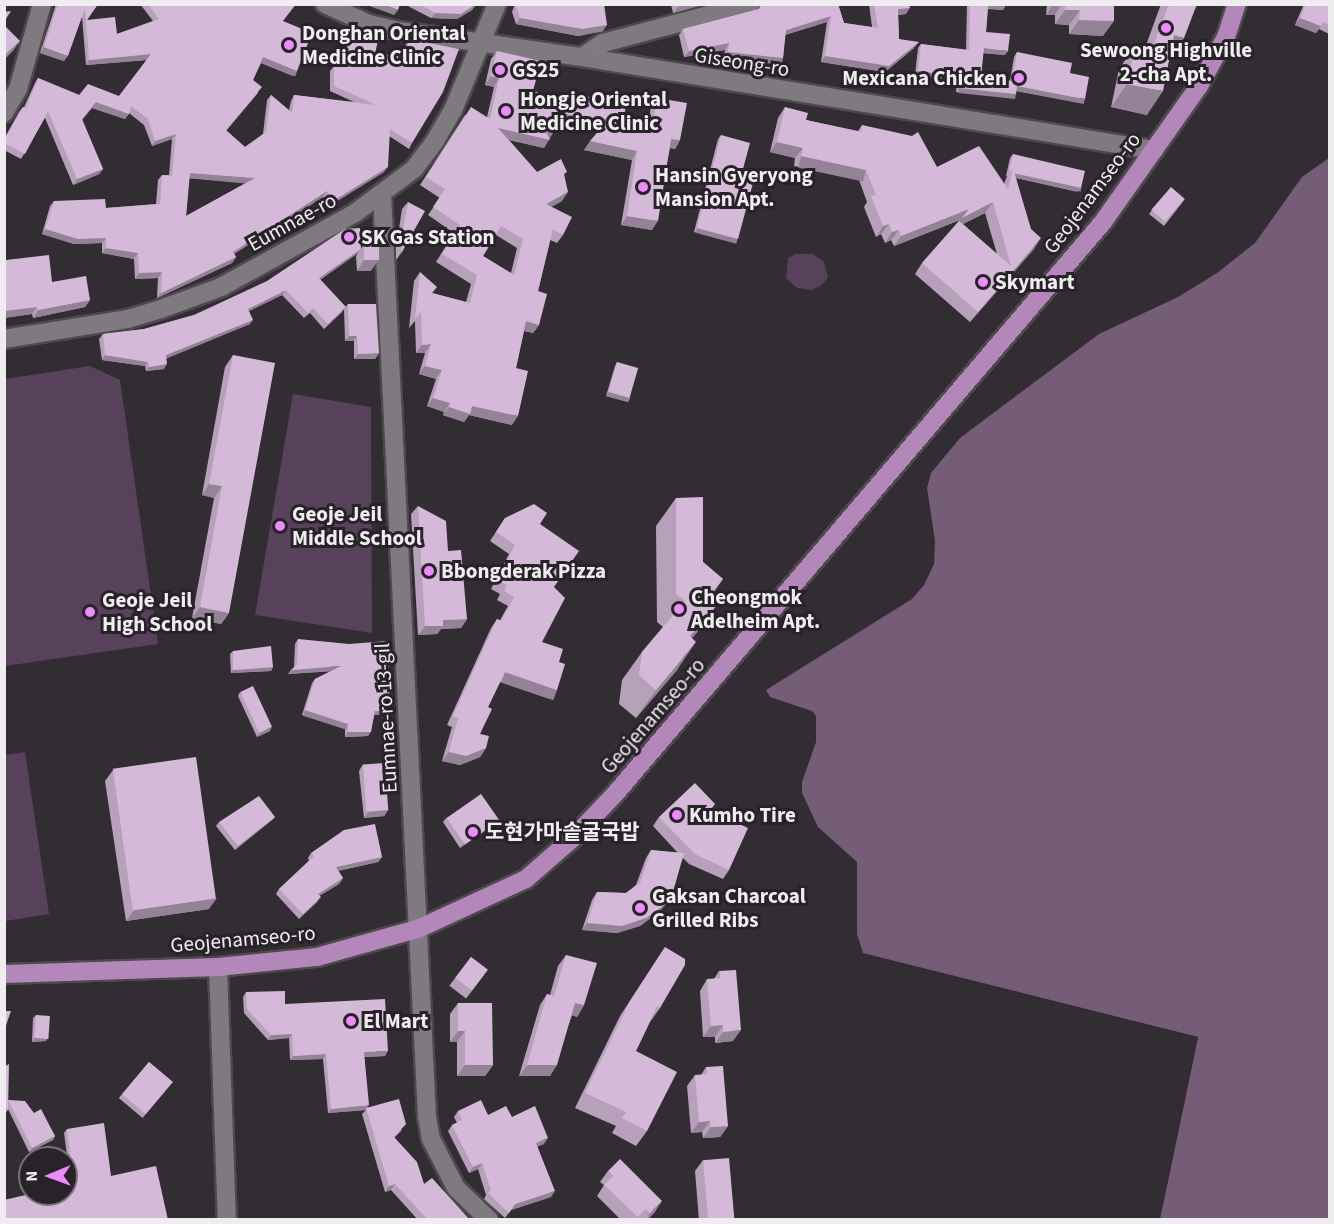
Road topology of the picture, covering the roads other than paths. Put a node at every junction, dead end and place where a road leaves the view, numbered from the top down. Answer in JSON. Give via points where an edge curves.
{"nodes":[{"id":1,"x":42,"y":4,"type":"edge"},
{"id":2,"x":326,"y":4,"type":"edge"},
{"id":3,"x":496,"y":4,"type":"edge"},
{"id":4,"x":751,"y":4,"type":"edge"},
{"id":5,"x":1237,"y":4,"type":"edge"},
{"id":6,"x":482,"y":42,"type":"junction"},
{"id":7,"x":582,"y":57,"type":"junction"},
{"id":8,"x":4,"y":113,"type":"edge"},
{"id":9,"x":1154,"y":150,"type":"junction"},
{"id":10,"x":382,"y":194,"type":"junction"},
{"id":11,"x":4,"y":339,"type":"edge"},
{"id":12,"x":420,"y":928,"type":"junction"},
{"id":13,"x":218,"y":967,"type":"junction"},
{"id":14,"x":4,"y":974,"type":"edge"},
{"id":15,"x":227,"y":1220,"type":"edge"},
{"id":16,"x":489,"y":1220,"type":"edge"}],
"edges":[{"from":1,"to":8,"type":"street","via":[[18,89]]},
{"from":2,"to":6,"type":"street","name":"Giseong-ro","via":[[389,29]]},
{"from":3,"to":6,"type":"street","name":"Eumnae-ro"},
{"from":4,"to":7,"type":"street","via":[[603,43]]},
{"from":5,"to":9,"type":"main road","name":"Geojenamseo-ro","via":[[1226,37],[1210,66]]},
{"from":6,"to":7,"type":"street","name":"Giseong-ro"},
{"from":6,"to":10,"type":"street","name":"Eumnae-ro","via":[[435,141],[414,169]]},
{"from":7,"to":9,"type":"street","name":"Giseong-ro"},
{"from":9,"to":12,"type":"main road","name":"Geojenamseo-ro","via":[[1103,222],[615,794],[526,879]]},
{"from":10,"to":11,"type":"street","name":"Eumnae-ro","via":[[221,287],[128,319]]},
{"from":10,"to":12,"type":"street","name":"Eumnae-ro 13-gil"},
{"from":12,"to":13,"type":"main road","name":"Geojenamseo-ro","via":[[317,957]]},
{"from":12,"to":16,"type":"street","name":"Eumnae-ro 13-gil","via":[[420,1013],[431,1139],[456,1188]]},
{"from":13,"to":14,"type":"main road","name":"Geojenamseo-ro"},
{"from":13,"to":15,"type":"street"}]}
